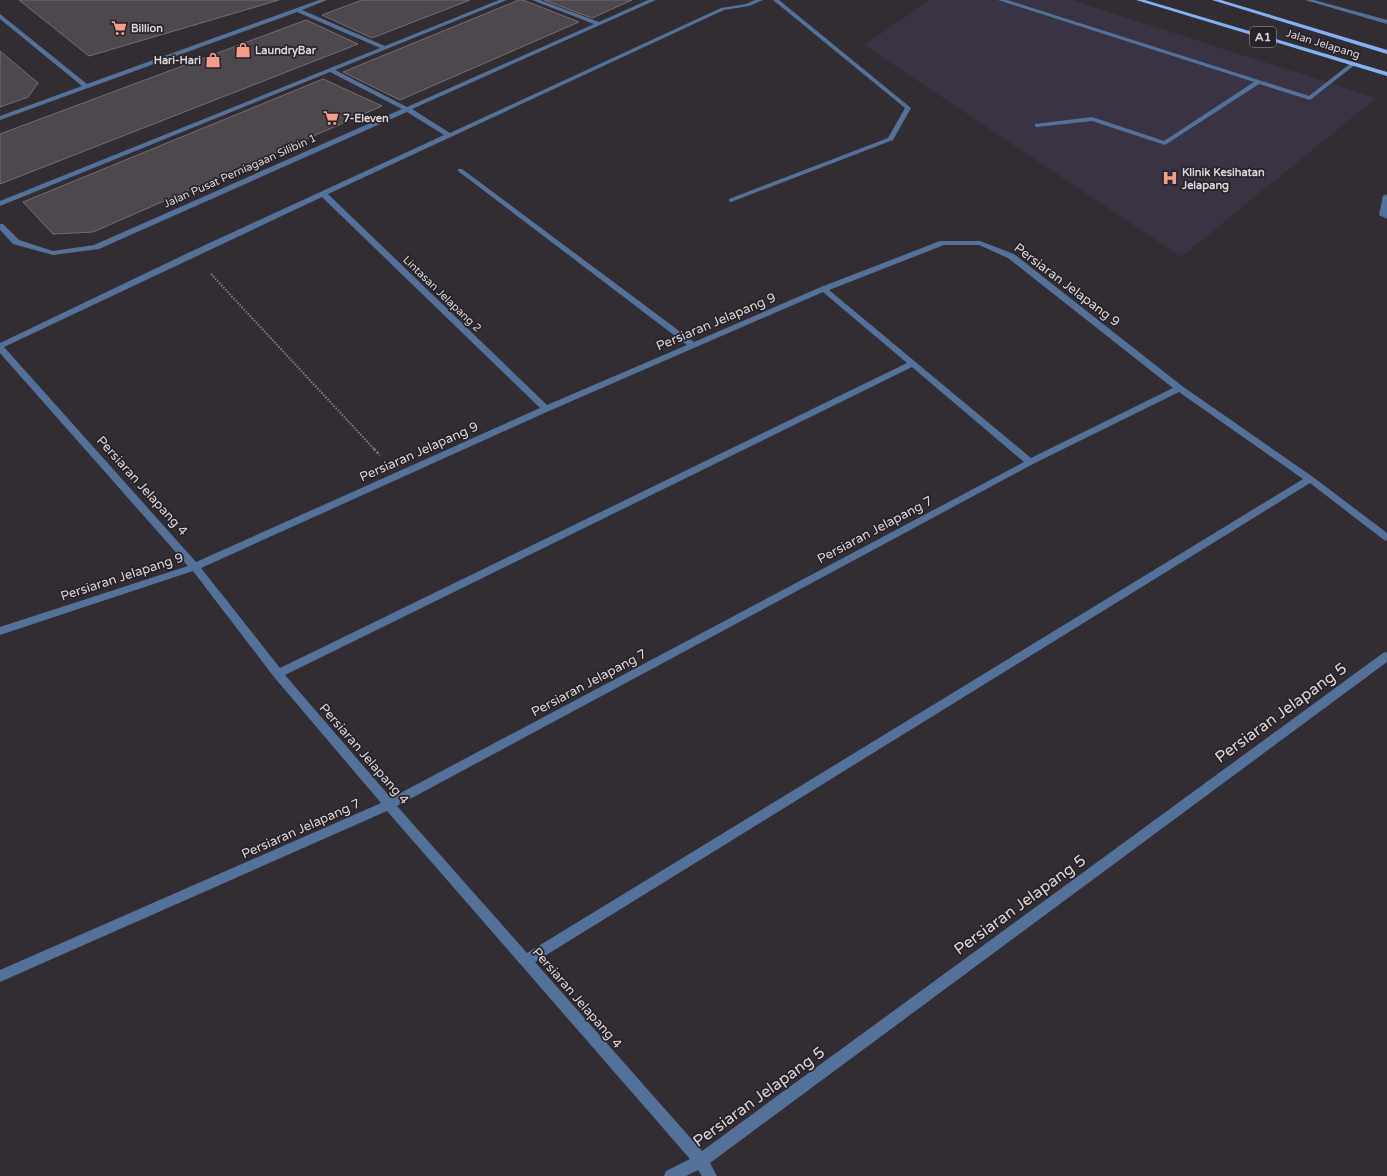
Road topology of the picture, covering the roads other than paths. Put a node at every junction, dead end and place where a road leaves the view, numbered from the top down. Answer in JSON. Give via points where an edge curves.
{"nodes":[{"id":1,"x":324,"y":0,"type":"edge"},
{"id":2,"x":504,"y":0,"type":"edge"},
{"id":3,"x":535,"y":0,"type":"edge"},
{"id":4,"x":653,"y":0,"type":"edge"},
{"id":5,"x":731,"y":0,"type":"edge"},
{"id":6,"x":760,"y":0,"type":"edge"},
{"id":7,"x":776,"y":0,"type":"edge"},
{"id":8,"x":1001,"y":0,"type":"edge"},
{"id":9,"x":1139,"y":0,"type":"edge"},
{"id":10,"x":1215,"y":0,"type":"edge"},
{"id":11,"x":1308,"y":0,"type":"edge"},
{"id":12,"x":723,"y":9,"type":"junction"},
{"id":13,"x":298,"y":10,"type":"junction"},
{"id":14,"x":0,"y":16,"type":"edge"},
{"id":15,"x":1387,"y":22,"type":"edge"},
{"id":16,"x":600,"y":24,"type":"junction"},
{"id":17,"x":384,"y":48,"type":"junction"},
{"id":18,"x":1387,"y":52,"type":"edge"},
{"id":19,"x":1353,"y":64,"type":"junction"},
{"id":20,"x":330,"y":70,"type":"junction"},
{"id":21,"x":1387,"y":74,"type":"edge"},
{"id":22,"x":1258,"y":82,"type":"junction"},
{"id":23,"x":87,"y":87,"type":"junction"},
{"id":24,"x":406,"y":109,"type":"junction"},
{"id":25,"x":0,"y":118,"type":"edge"},
{"id":26,"x":1037,"y":125,"type":"dead end"},
{"id":27,"x":450,"y":136,"type":"junction"},
{"id":28,"x":460,"y":170,"type":"dead end"},
{"id":29,"x":323,"y":194,"type":"junction"},
{"id":30,"x":1387,"y":196,"type":"edge"},
{"id":31,"x":731,"y":200,"type":"dead end"},
{"id":32,"x":0,"y":204,"type":"edge"},
{"id":33,"x":1387,"y":217,"type":"edge"},
{"id":34,"x":0,"y":226,"type":"edge"},
{"id":35,"x":824,"y":289,"type":"junction"},
{"id":36,"x":694,"y":346,"type":"junction"},
{"id":37,"x":0,"y":347,"type":"edge"},
{"id":38,"x":912,"y":364,"type":"junction"},
{"id":39,"x":1179,"y":388,"type":"junction"},
{"id":40,"x":546,"y":409,"type":"junction"},
{"id":41,"x":1030,"y":462,"type":"junction"},
{"id":42,"x":1310,"y":479,"type":"junction"},
{"id":43,"x":1387,"y":538,"type":"edge"},
{"id":44,"x":195,"y":567,"type":"junction"},
{"id":45,"x":0,"y":630,"type":"edge"},
{"id":46,"x":1387,"y":656,"type":"edge"},
{"id":47,"x":278,"y":674,"type":"junction"},
{"id":48,"x":390,"y":805,"type":"junction"},
{"id":49,"x":526,"y":960,"type":"junction"},
{"id":50,"x":0,"y":976,"type":"edge"},
{"id":51,"x":701,"y":1161,"type":"junction"},
{"id":52,"x":670,"y":1176,"type":"edge"},
{"id":53,"x":710,"y":1176,"type":"edge"}],
"edges":[{"from":1,"to":13,"type":"street"},
{"from":2,"to":17,"type":"street"},
{"from":3,"to":16,"type":"street"},
{"from":4,"to":16,"type":"street","name":"Jalan Pusat Perniagaan Silibin 1"},
{"from":5,"to":12,"type":"street"},
{"from":6,"to":12,"type":"street"},
{"from":7,"to":31,"type":"street","via":[[908,108],[892,139]]},
{"from":8,"to":22,"type":"street"},
{"from":9,"to":19,"type":"main road","name":"Jalan Jelapang","number":"A1"},
{"from":10,"to":18,"type":"main road","name":"Jalan Jelapang","number":"A1"},
{"from":11,"to":15,"type":"street"},
{"from":12,"to":27,"type":"street"},
{"from":13,"to":17,"type":"street"},
{"from":13,"to":23,"type":"street"},
{"from":14,"to":23,"type":"street"},
{"from":16,"to":24,"type":"street","name":"Jalan Pusat Perniagaan Silibin 1"},
{"from":17,"to":20,"type":"street"},
{"from":19,"to":21,"type":"main road","name":"Jalan Jelapang","number":"A1"},
{"from":19,"to":22,"type":"street","via":[[1310,98]]},
{"from":20,"to":24,"type":"street"},
{"from":20,"to":32,"type":"street"},
{"from":22,"to":26,"type":"street","via":[[1165,143],[1092,119]]},
{"from":23,"to":25,"type":"street"},
{"from":24,"to":27,"type":"street"},
{"from":24,"to":34,"type":"street","name":"Jalan Pusat Perniagaan Silibin 1","via":[[96,247],[53,252],[16,242]]},
{"from":27,"to":29,"type":"street"},
{"from":28,"to":36,"type":"street"},
{"from":29,"to":37,"type":"street"},
{"from":29,"to":40,"type":"street","name":"Lintasan Jelapang 2"},
{"from":30,"to":33,"type":"street","via":[[1383,215]]},
{"from":35,"to":36,"type":"street","name":"Persiaran Jelapang 9"},
{"from":35,"to":38,"type":"street"},
{"from":35,"to":39,"type":"street","name":"Persiaran Jelapang 9","via":[[942,243],[980,243],[1012,256]]},
{"from":36,"to":40,"type":"street","name":"Persiaran Jelapang 9"},
{"from":37,"to":44,"type":"street","name":"Persiaran Jelapang 4"},
{"from":38,"to":41,"type":"street"},
{"from":38,"to":47,"type":"street"},
{"from":39,"to":41,"type":"street","name":"Persiaran Jelapang 7"},
{"from":39,"to":42,"type":"street","name":"Persiaran Jelapang 9"},
{"from":40,"to":44,"type":"street","name":"Persiaran Jelapang 9"},
{"from":41,"to":48,"type":"street","name":"Persiaran Jelapang 7"},
{"from":42,"to":43,"type":"street","name":"Persiaran Jelapang 9"},
{"from":42,"to":49,"type":"street"},
{"from":44,"to":45,"type":"street","name":"Persiaran Jelapang 9"},
{"from":44,"to":47,"type":"street","name":"Persiaran Jelapang 4"},
{"from":46,"to":51,"type":"street","name":"Persiaran Jelapang 5"},
{"from":47,"to":48,"type":"street","name":"Persiaran Jelapang 4"},
{"from":48,"to":49,"type":"street","name":"Persiaran Jelapang 4"},
{"from":48,"to":50,"type":"street","name":"Persiaran Jelapang 7"},
{"from":49,"to":51,"type":"street","name":"Persiaran Jelapang 4"},
{"from":51,"to":52,"type":"street","name":"Persiaran Jelapang 5"},
{"from":51,"to":53,"type":"street","name":"Persiaran Jelapang 4"}]}
